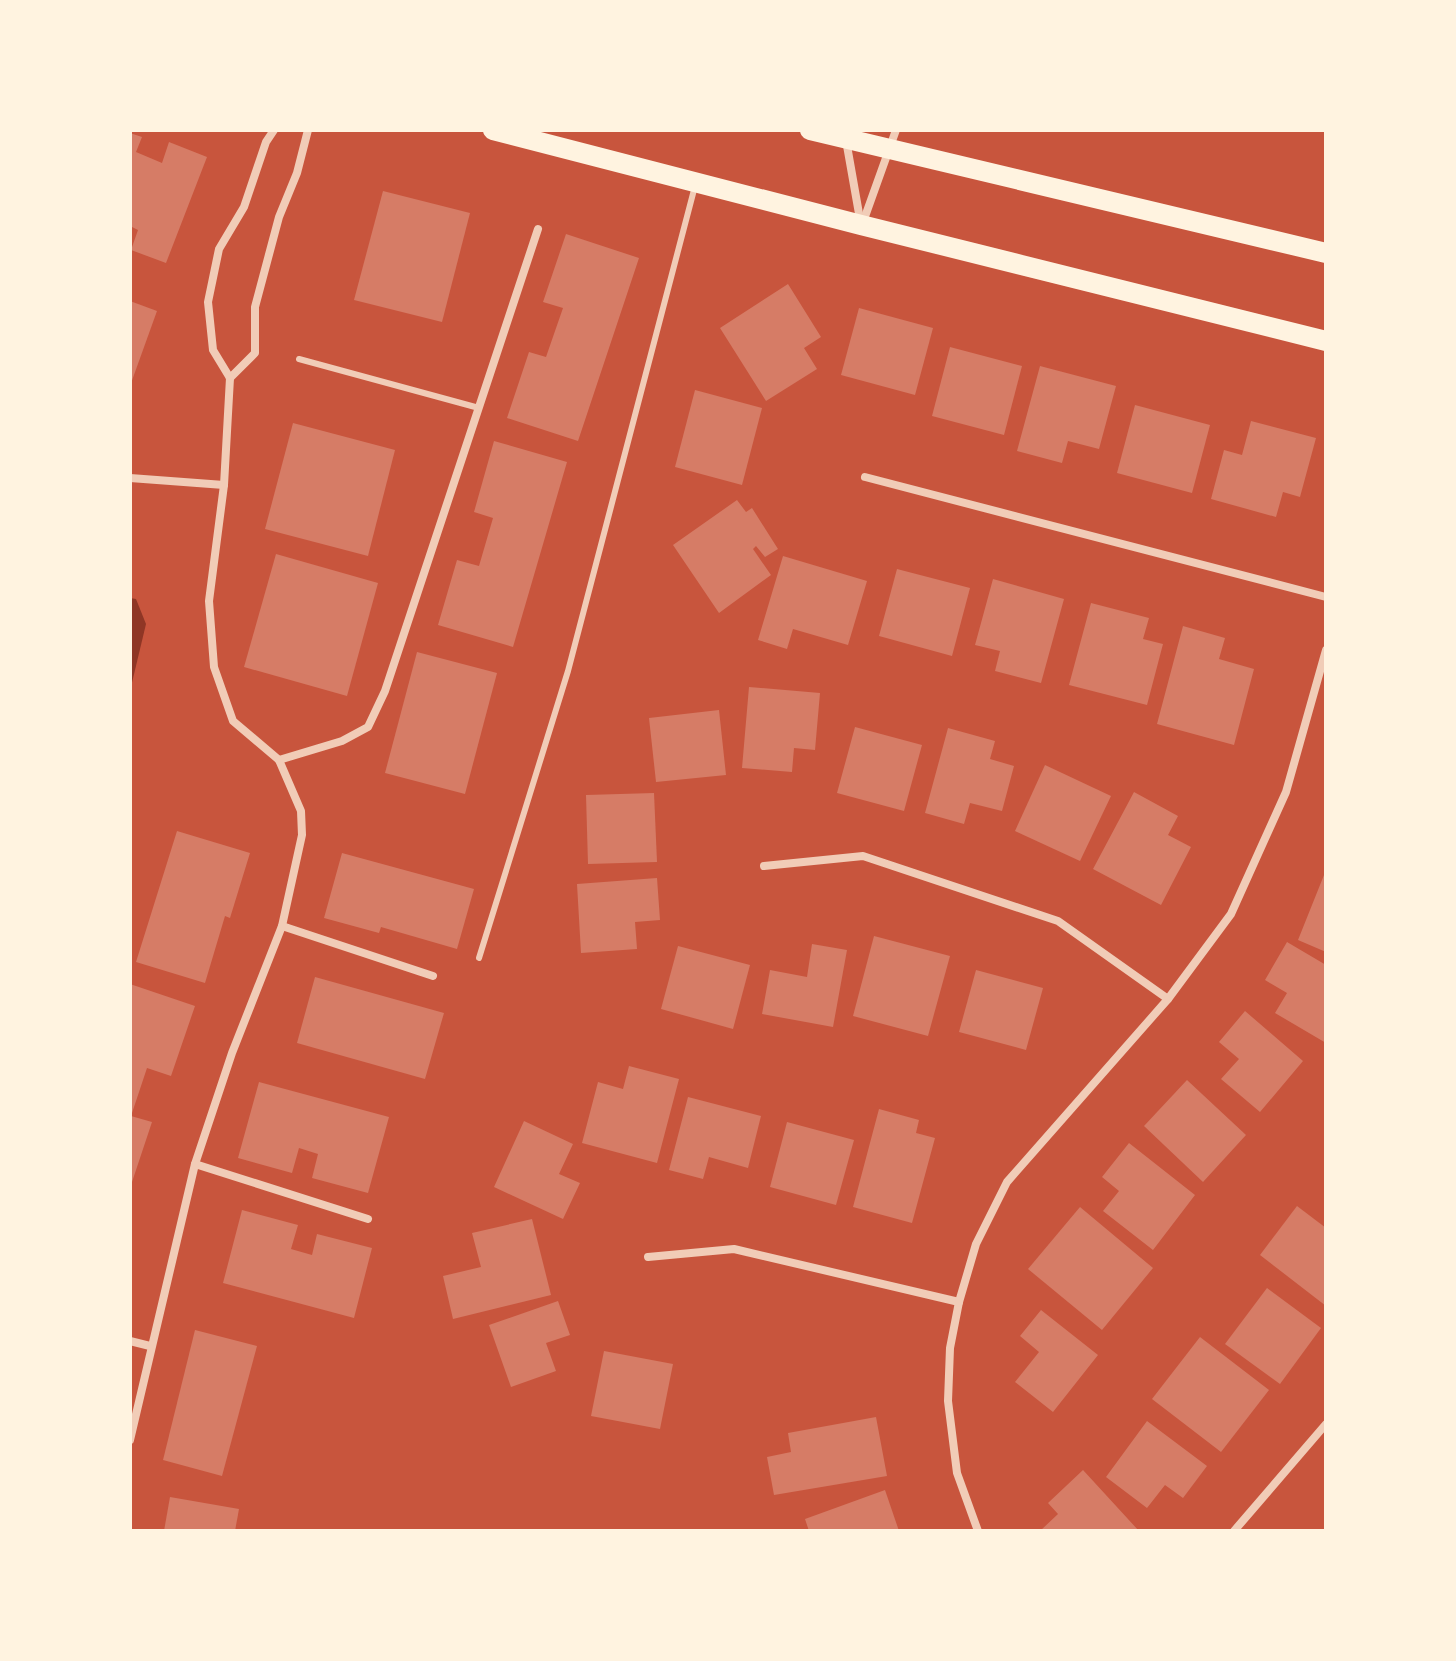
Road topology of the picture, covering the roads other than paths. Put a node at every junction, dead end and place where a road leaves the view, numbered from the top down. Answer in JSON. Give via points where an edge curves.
{"nodes":[{"id":1,"x":274,"y":130,"type":"edge"},
{"id":2,"x":308,"y":130,"type":"edge"},
{"id":3,"x":493,"y":130,"type":"edge"},
{"id":4,"x":810,"y":130,"type":"edge"},
{"id":5,"x":847,"y":134,"type":"edge"},
{"id":6,"x":893,"y":140,"type":"edge"},
{"id":7,"x":696,"y":183,"type":"junction"},
{"id":8,"x":861,"y":225,"type":"junction"},
{"id":9,"x":538,"y":229,"type":"dead end"},
{"id":10,"x":1326,"y":253,"type":"edge"},
{"id":11,"x":1326,"y":341,"type":"edge"},
{"id":12,"x":299,"y":359,"type":"dead end"},
{"id":13,"x":230,"y":378,"type":"junction"},
{"id":14,"x":479,"y":408,"type":"junction"},
{"id":15,"x":865,"y":477,"type":"dead end"},
{"id":16,"x":130,"y":478,"type":"edge"},
{"id":17,"x":224,"y":485,"type":"junction"},
{"id":18,"x":1326,"y":597,"type":"edge"},
{"id":19,"x":1326,"y":650,"type":"edge"},
{"id":20,"x":279,"y":760,"type":"junction"},
{"id":21,"x":764,"y":866,"type":"dead end"},
{"id":22,"x":282,"y":926,"type":"junction"},
{"id":23,"x":479,"y":958,"type":"dead end"},
{"id":24,"x":433,"y":976,"type":"dead end"},
{"id":25,"x":1168,"y":999,"type":"junction"},
{"id":26,"x":195,"y":1164,"type":"junction"},
{"id":27,"x":368,"y":1219,"type":"dead end"},
{"id":28,"x":648,"y":1257,"type":"dead end"},
{"id":29,"x":959,"y":1302,"type":"junction"},
{"id":30,"x":130,"y":1341,"type":"edge"},
{"id":31,"x":150,"y":1346,"type":"junction"},
{"id":32,"x":1326,"y":1424,"type":"edge"},
{"id":33,"x":130,"y":1440,"type":"edge"},
{"id":34,"x":978,"y":1531,"type":"edge"},
{"id":35,"x":1234,"y":1531,"type":"edge"}],
"edges":[{"from":1,"to":13,"type":"street","via":[[244,207],[219,249],[208,302],[213,350]]},
{"from":2,"to":13,"type":"street","via":[[255,307],[255,353]]},
{"from":3,"to":7,"type":"main road"},
{"from":4,"to":5,"type":"main road"},
{"from":5,"to":6,"type":"main road"},
{"from":5,"to":8,"type":"street"},
{"from":6,"to":8,"type":"street"},
{"from":6,"to":10,"type":"main road"},
{"from":7,"to":8,"type":"main road"},
{"from":7,"to":23,"type":"lane","via":[[568,671]]},
{"from":8,"to":11,"type":"main road"},
{"from":9,"to":14,"type":"street"},
{"from":12,"to":14,"type":"lane"},
{"from":13,"to":17,"type":"street"},
{"from":14,"to":20,"type":"street","via":[[385,691],[368,727],[342,741]]},
{"from":15,"to":18,"type":"street"},
{"from":16,"to":17,"type":"street"},
{"from":17,"to":20,"type":"street","via":[[209,601],[214,667],[233,721]]},
{"from":19,"to":25,"type":"street","via":[[1286,792],[1268,833],[1231,914]]},
{"from":20,"to":22,"type":"street","via":[[301,811],[302,835]]},
{"from":21,"to":25,"type":"street","via":[[863,856],[1058,921]]},
{"from":22,"to":24,"type":"street"},
{"from":22,"to":26,"type":"street"},
{"from":25,"to":29,"type":"street","via":[[1007,1182],[976,1244]]},
{"from":26,"to":27,"type":"street"},
{"from":26,"to":31,"type":"street"},
{"from":28,"to":29,"type":"street","via":[[734,1249]]},
{"from":29,"to":34,"type":"street","via":[[948,1401],[957,1473]]},
{"from":30,"to":31,"type":"street"},
{"from":31,"to":33,"type":"street"},
{"from":32,"to":35,"type":"street"}]}
